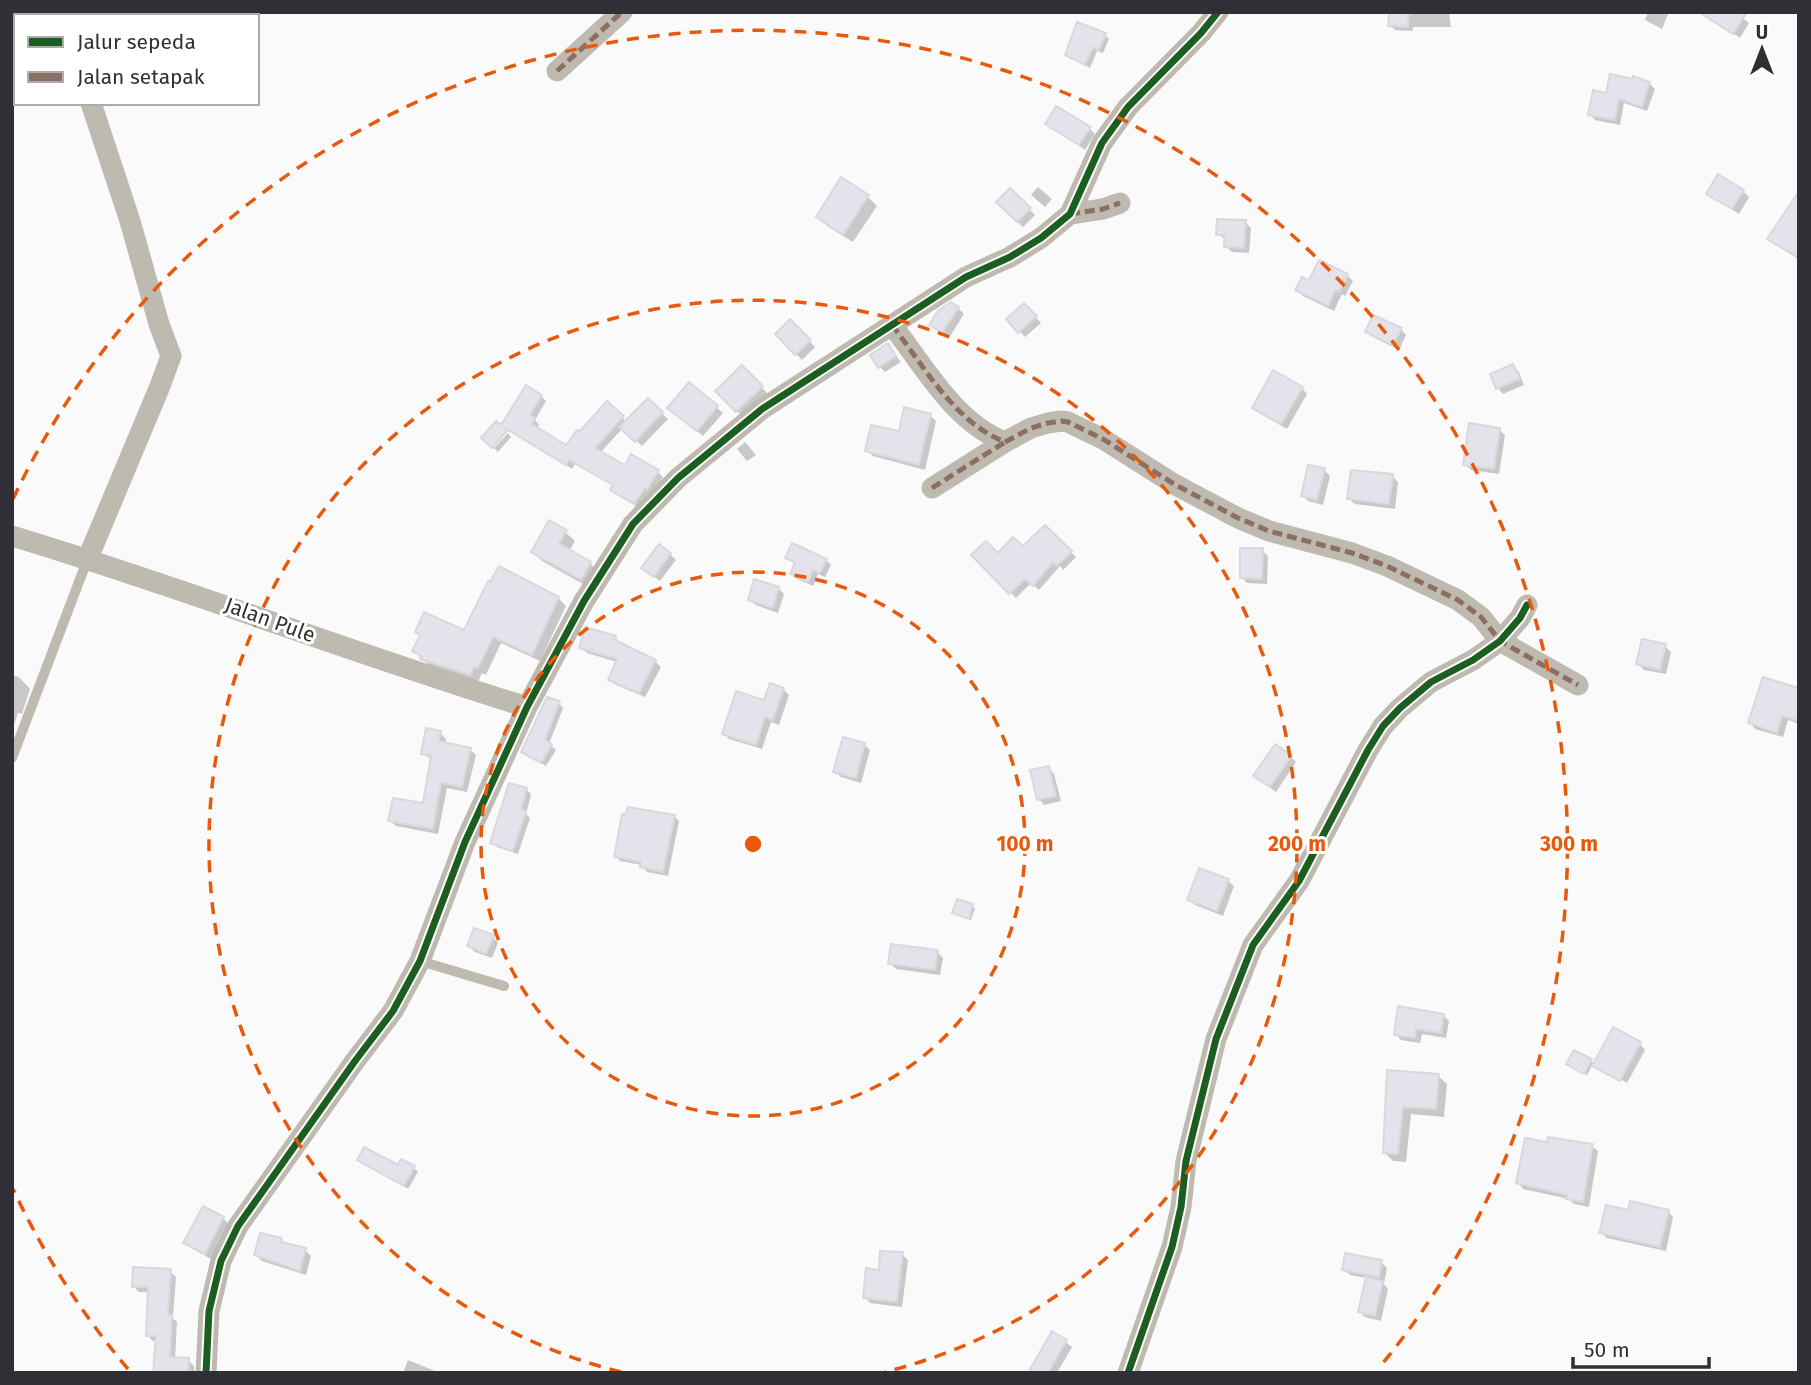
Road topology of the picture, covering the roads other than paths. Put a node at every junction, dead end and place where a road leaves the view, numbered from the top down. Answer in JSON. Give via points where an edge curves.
{"nodes":[{"id":1,"x":622,"y":12,"type":"edge"},
{"id":2,"x":1218,"y":12,"type":"edge"},
{"id":3,"x":557,"y":71,"type":"dead end"},
{"id":4,"x":92,"y":105,"type":"edge"},
{"id":5,"x":1120,"y":203,"type":"dead end"},
{"id":6,"x":1070,"y":214,"type":"junction"},
{"id":7,"x":892,"y":325,"type":"junction"},
{"id":8,"x":1004,"y":442,"type":"junction"},
{"id":9,"x":932,"y":488,"type":"dead end"},
{"id":10,"x":12,"y":536,"type":"edge"},
{"id":11,"x":88,"y":558,"type":"junction"},
{"id":12,"x":1527,"y":605,"type":"dead end"},
{"id":13,"x":1500,"y":641,"type":"junction"},
{"id":14,"x":1578,"y":685,"type":"dead end"},
{"id":15,"x":527,"y":707,"type":"junction"},
{"id":16,"x":12,"y":758,"type":"edge"},
{"id":17,"x":420,"y":961,"type":"junction"},
{"id":18,"x":504,"y":986,"type":"dead end"},
{"id":19,"x":206,"y":1373,"type":"edge"},
{"id":20,"x":1128,"y":1373,"type":"edge"}],
"edges":[{"from":1,"to":3,"type":"street"},
{"from":2,"to":6,"type":"street","via":[[1128,107],[1102,143]]},
{"from":4,"to":11,"type":"street","via":[[171,356]]},
{"from":5,"to":6,"type":"street"},
{"from":6,"to":7,"type":"street","via":[[1021,251],[966,277]]},
{"from":7,"to":8,"type":"street","via":[[958,410]]},
{"from":7,"to":15,"type":"street","via":[[762,409],[678,478],[633,524],[584,601]]},
{"from":8,"to":9,"type":"street"},
{"from":8,"to":13,"type":"street","via":[[1039,426],[1068,422],[1238,518],[1387,566],[1458,600],[1481,617]]},
{"from":10,"to":11,"type":"street","name":"Jalan Pule"},
{"from":11,"to":15,"type":"street","name":"Jalan Pule"},
{"from":11,"to":16,"type":"lane"},
{"from":12,"to":13,"type":"street"},
{"from":13,"to":14,"type":"street"},
{"from":13,"to":20,"type":"street","via":[[1431,682],[1384,726],[1299,881],[1253,945],[1216,1039],[1186,1161],[1172,1247]]},
{"from":15,"to":17,"type":"street","via":[[465,842]]},
{"from":17,"to":18,"type":"lane"},
{"from":17,"to":19,"type":"street","via":[[393,1012],[238,1226],[220,1261],[209,1311]]}]}
